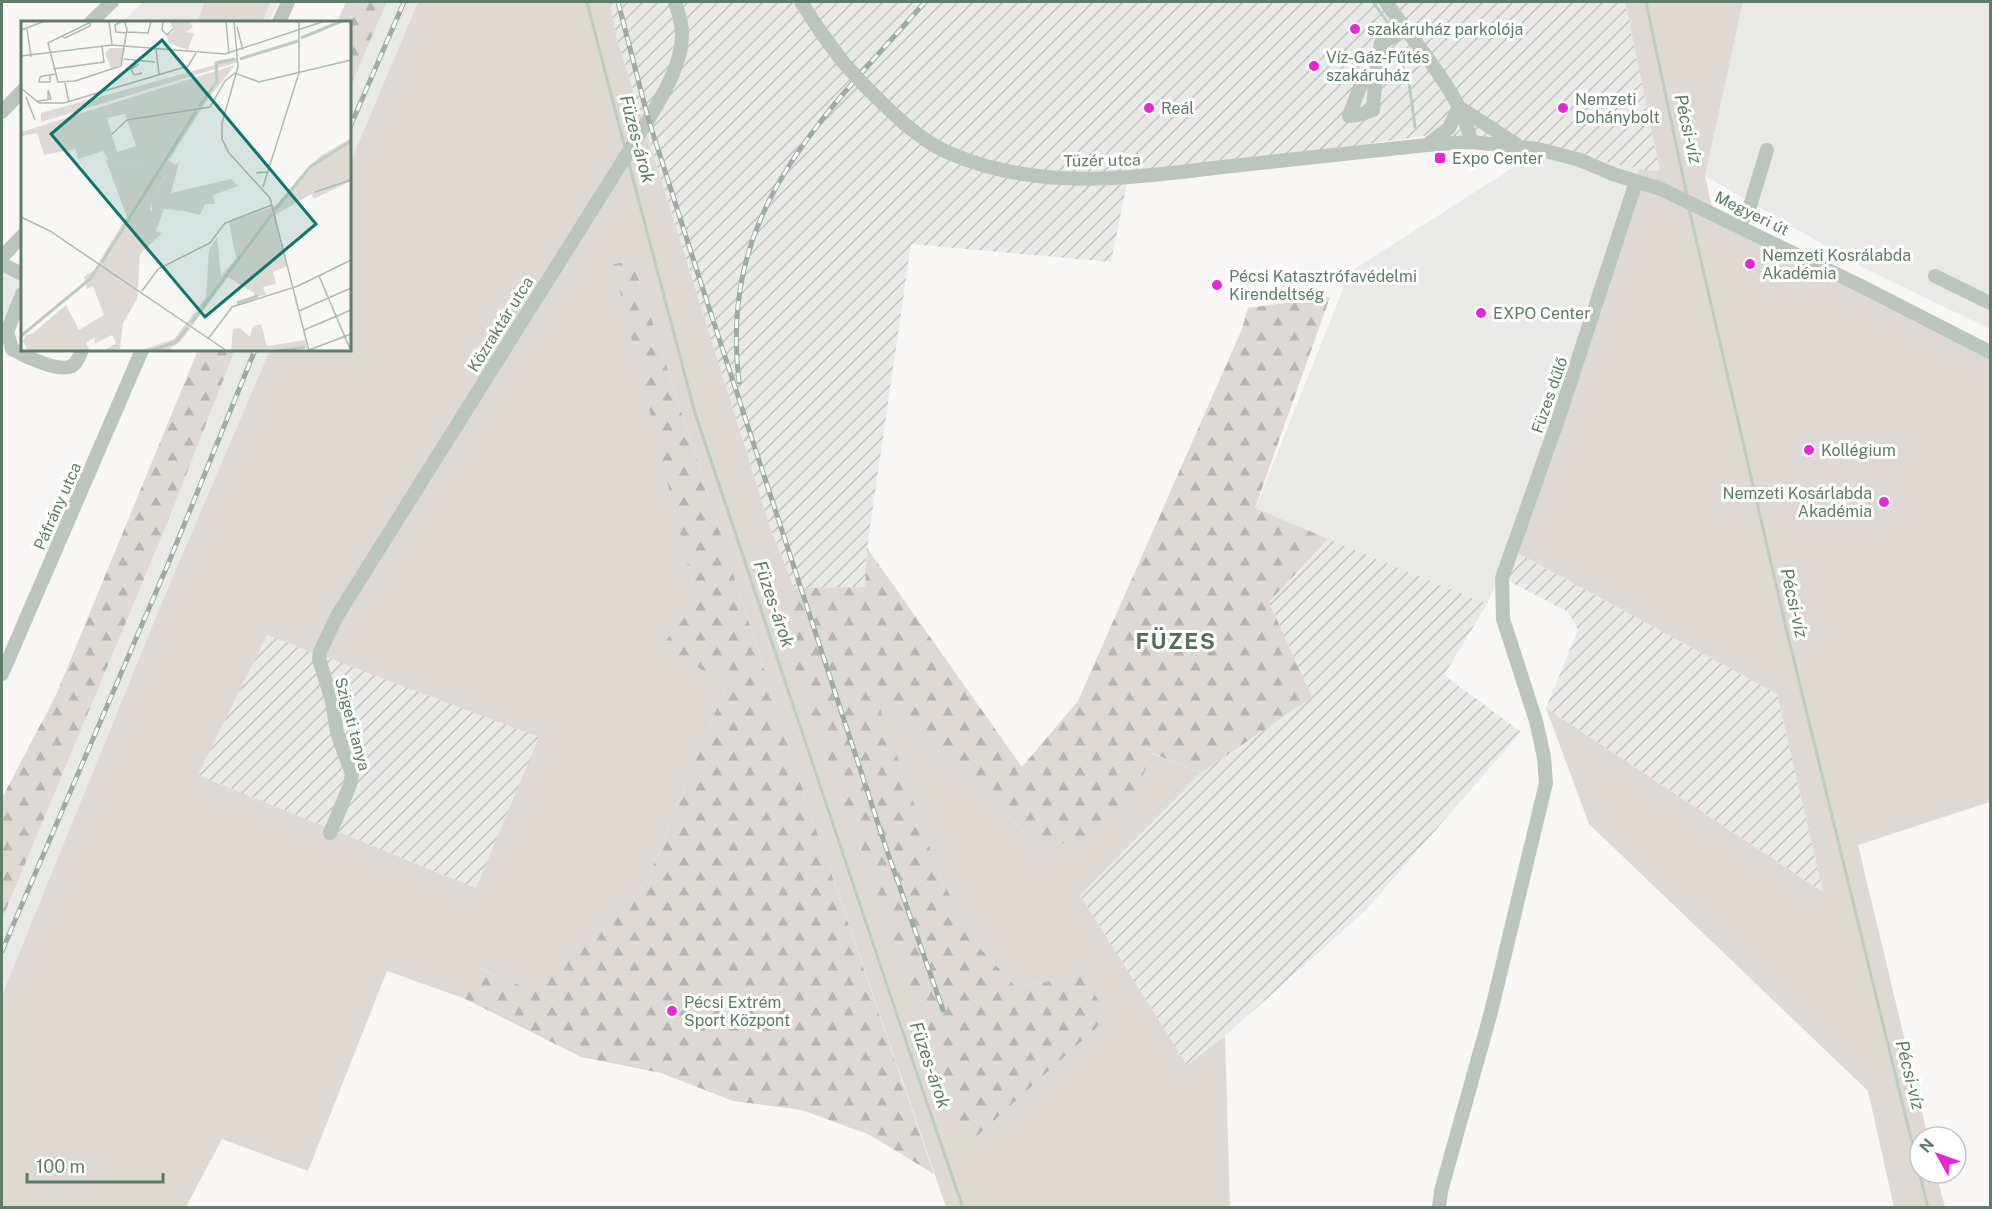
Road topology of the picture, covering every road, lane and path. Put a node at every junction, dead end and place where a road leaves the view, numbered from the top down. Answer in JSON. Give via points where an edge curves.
{"nodes":[{"id":1,"x":112,"y":2,"type":"edge"},
{"id":2,"x":288,"y":2,"type":"edge"},
{"id":3,"x":675,"y":2,"type":"edge"},
{"id":4,"x":801,"y":2,"type":"edge"},
{"id":5,"x":1386,"y":2,"type":"edge"},
{"id":6,"x":92,"y":21,"type":"edge"},
{"id":7,"x":279,"y":21,"type":"edge"},
{"id":8,"x":1405,"y":30,"type":"junction"},
{"id":9,"x":1376,"y":71,"type":"dead end"},
{"id":10,"x":21,"y":92,"type":"edge"},
{"id":11,"x":1459,"y":107,"type":"junction"},
{"id":12,"x":2,"y":112,"type":"edge"},
{"id":13,"x":1471,"y":142,"type":"junction"},
{"id":14,"x":1427,"y":145,"type":"junction"},
{"id":15,"x":1520,"y":146,"type":"junction"},
{"id":16,"x":1767,"y":150,"type":"dead end"},
{"id":17,"x":1597,"y":167,"type":"junction"},
{"id":18,"x":1636,"y":182,"type":"junction"},
{"id":19,"x":1661,"y":189,"type":"junction"},
{"id":20,"x":1630,"y":201,"type":"junction"},
{"id":21,"x":1738,"y":225,"type":"junction"},
{"id":22,"x":21,"y":237,"type":"edge"},
{"id":23,"x":2,"y":257,"type":"edge"},
{"id":24,"x":2,"y":264,"type":"edge"},
{"id":25,"x":21,"y":274,"type":"edge"},
{"id":26,"x":1935,"y":276,"type":"dead end"},
{"id":27,"x":21,"y":297,"type":"edge"},
{"id":28,"x":1990,"y":303,"type":"edge"},
{"id":29,"x":82,"y":351,"type":"edge"},
{"id":30,"x":142,"y":351,"type":"edge"},
{"id":31,"x":1990,"y":352,"type":"edge"},
{"id":32,"x":320,"y":656,"type":"joint"},
{"id":33,"x":2,"y":674,"type":"edge"},
{"id":34,"x":330,"y":833,"type":"dead end"},
{"id":35,"x":1438,"y":1208,"type":"edge"}],
"edges":[{"from":1,"to":6,"type":"street"},
{"from":2,"to":7,"type":"street"},
{"from":3,"to":32,"type":"street","name":"Közraktár utca","via":[[682,34],[680,57],[671,78],[337,616]]},
{"from":4,"to":14,"type":"street","name":"Tüzér utca","bridge":true,"via":[[843,62],[907,126],[947,152],[1003,172],[1071,179],[1124,179]]},
{"from":5,"to":8,"type":"street","name":"Megyeri út"},
{"from":8,"to":9,"type":"street","via":[[1381,44]]},
{"from":8,"to":11,"type":"street","name":"Megyeri út"},
{"from":10,"to":12,"type":"street"},
{"from":11,"to":13,"type":"street","name":"Megyeri út"},
{"from":11,"to":14,"type":"street","via":[[1449,128]]},
{"from":11,"to":15,"type":"street","name":"Megyeri út"},
{"from":13,"to":14,"type":"street","name":"Tüzér utca"},
{"from":13,"to":15,"type":"street","name":"Megyeri út"},
{"from":15,"to":17,"type":"street","name":"Megyeri út"},
{"from":16,"to":21,"type":"street","via":[[1748,213]]},
{"from":17,"to":18,"type":"street","name":"Megyeri út"},
{"from":17,"to":20,"type":"street","via":[[1620,186]]},
{"from":18,"to":19,"type":"street","name":"Megyeri út"},
{"from":18,"to":20,"type":"street","name":"Füzes dűlő"},
{"from":19,"to":20,"type":"street","via":[[1649,190]]},
{"from":19,"to":21,"type":"street","name":"Megyeri út"},
{"from":20,"to":35,"type":"street","name":"Füzes dűlő","via":[[1502,578],[1503,619],[1536,721],[1546,783],[1491,1012]]},
{"from":21,"to":31,"type":"street","name":"Megyeri út"},
{"from":22,"to":23,"type":"street"},
{"from":24,"to":25,"type":"street"},
{"from":26,"to":28,"type":"street"},
{"from":27,"to":29,"type":"street","via":[[7,332],[12,349],[66,368],[77,362]]},
{"from":30,"to":33,"type":"street","name":"Páfrány utca"},
{"from":32,"to":34,"type":"street","name":"Szigeti tanya","via":[[337,732],[352,774]]}]}
